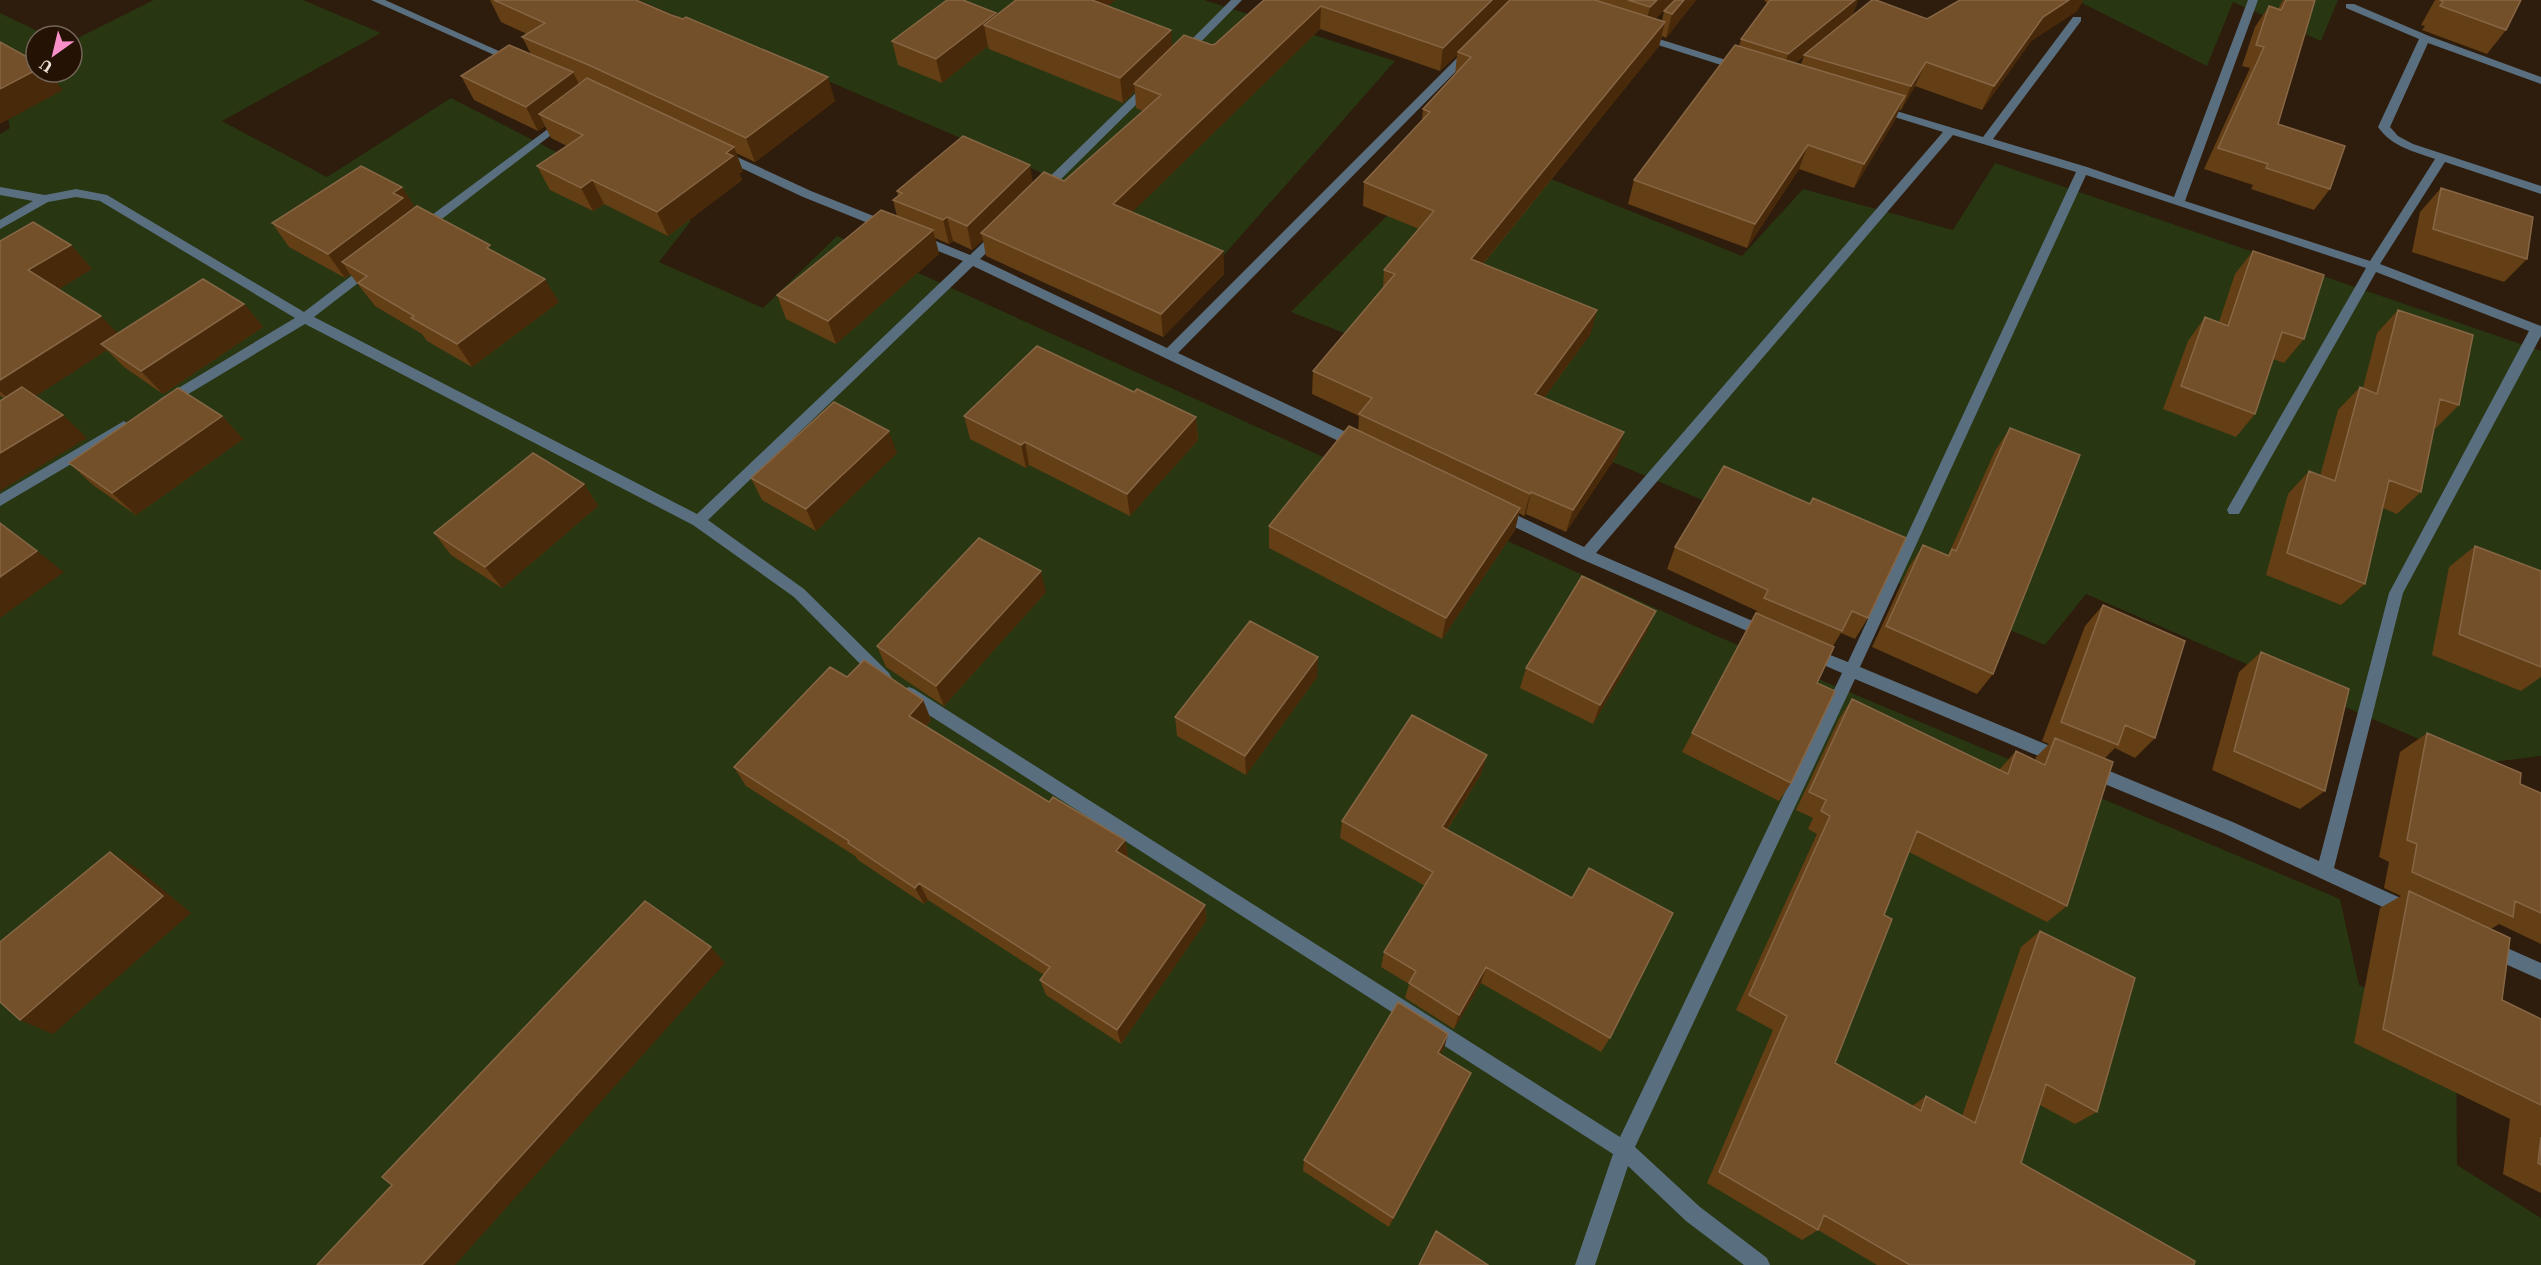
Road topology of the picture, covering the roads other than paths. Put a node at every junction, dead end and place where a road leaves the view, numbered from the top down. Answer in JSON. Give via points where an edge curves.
{"nodes":[{"id":1,"x":376,"y":0,"type":"edge"},
{"id":2,"x":1237,"y":0,"type":"edge"},
{"id":3,"x":2253,"y":0,"type":"edge"},
{"id":4,"x":2350,"y":6,"type":"dead end"},
{"id":5,"x":2078,"y":19,"type":"dead end"},
{"id":6,"x":1625,"y":31,"type":"edge"},
{"id":7,"x":2425,"y":38,"type":"junction"},
{"id":8,"x":1479,"y":42,"type":"edge"},
{"id":9,"x":1178,"y":59,"type":"edge"},
{"id":10,"x":525,"y":64,"type":"edge"},
{"id":11,"x":1749,"y":70,"type":"edge"},
{"id":12,"x":1160,"y":76,"type":"edge"},
{"id":13,"x":2541,"y":80,"type":"edge"},
{"id":14,"x":1872,"y":107,"type":"edge"},
{"id":15,"x":579,"y":108,"type":"edge"},
{"id":16,"x":1951,"y":130,"type":"junction"},
{"id":17,"x":1986,"y":141,"type":"junction"},
{"id":18,"x":712,"y":149,"type":"edge"},
{"id":19,"x":2442,"y":157,"type":"junction"},
{"id":20,"x":2083,"y":170,"type":"junction"},
{"id":21,"x":2541,"y":190,"type":"edge"},
{"id":22,"x":0,"y":191,"type":"edge"},
{"id":23,"x":45,"y":199,"type":"junction"},
{"id":24,"x":1032,"y":201,"type":"edge"},
{"id":25,"x":2178,"y":204,"type":"junction"},
{"id":26,"x":0,"y":225,"type":"edge"},
{"id":27,"x":1006,"y":227,"type":"edge"},
{"id":28,"x":409,"y":238,"type":"edge"},
{"id":29,"x":380,"y":260,"type":"edge"},
{"id":30,"x":972,"y":260,"type":"junction"},
{"id":31,"x":2373,"y":266,"type":"junction"},
{"id":32,"x":305,"y":318,"type":"junction"},
{"id":33,"x":2539,"y":331,"type":"edge"},
{"id":34,"x":1170,"y":353,"type":"junction"},
{"id":35,"x":155,"y":408,"type":"edge"},
{"id":36,"x":135,"y":420,"type":"edge"},
{"id":37,"x":1372,"y":452,"type":"edge"},
{"id":38,"x":0,"y":501,"type":"edge"},
{"id":39,"x":1490,"y":508,"type":"edge"},
{"id":40,"x":2234,"y":510,"type":"dead end"},
{"id":41,"x":698,"y":521,"type":"junction"},
{"id":42,"x":1586,"y":555,"type":"junction"},
{"id":43,"x":1777,"y":638,"type":"edge"},
{"id":44,"x":1798,"y":648,"type":"edge"},
{"id":45,"x":1851,"y":671,"type":"junction"},
{"id":46,"x":2325,"y":871,"type":"junction"},
{"id":47,"x":2422,"y":916,"type":"edge"},
{"id":48,"x":2476,"y":942,"type":"edge"},
{"id":49,"x":2541,"y":972,"type":"edge"},
{"id":50,"x":1624,"y":1150,"type":"junction"},
{"id":51,"x":1585,"y":1265,"type":"edge"},
{"id":52,"x":1760,"y":1265,"type":"edge"}],
"edges":[{"from":1,"to":10,"type":"street"},
{"from":2,"to":9,"type":"street"},
{"from":3,"to":25,"type":"street"},
{"from":4,"to":7,"type":"street"},
{"from":5,"to":17,"type":"street"},
{"from":6,"to":11,"type":"street","via":[[1650,34]]},
{"from":7,"to":13,"type":"street"},
{"from":7,"to":19,"type":"street","via":[[2384,127],[2387,135],[2400,142]]},
{"from":8,"to":34,"type":"street"},
{"from":12,"to":24,"type":"street"},
{"from":14,"to":16,"type":"street"},
{"from":15,"to":28,"type":"street"},
{"from":16,"to":17,"type":"street"},
{"from":16,"to":42,"type":"street"},
{"from":17,"to":20,"type":"street"},
{"from":18,"to":30,"type":"street","via":[[807,194]]},
{"from":19,"to":21,"type":"street"},
{"from":19,"to":31,"type":"street"},
{"from":20,"to":25,"type":"street"},
{"from":20,"to":45,"type":"street"},
{"from":22,"to":23,"type":"street"},
{"from":23,"to":26,"type":"street"},
{"from":23,"to":32,"type":"street","via":[[76,193],[103,198]]},
{"from":25,"to":31,"type":"street"},
{"from":27,"to":30,"type":"street"},
{"from":29,"to":32,"type":"street"},
{"from":30,"to":34,"type":"street"},
{"from":30,"to":41,"type":"street"},
{"from":31,"to":33,"type":"street"},
{"from":31,"to":40,"type":"street"},
{"from":32,"to":35,"type":"street"},
{"from":32,"to":41,"type":"street"},
{"from":33,"to":46,"type":"street","via":[[2396,593]]},
{"from":34,"to":37,"type":"street"},
{"from":36,"to":38,"type":"street"},
{"from":39,"to":42,"type":"street"},
{"from":41,"to":50,"type":"street","via":[[799,593],[885,679]]},
{"from":42,"to":43,"type":"street"},
{"from":44,"to":45,"type":"street"},
{"from":45,"to":46,"type":"street"},
{"from":45,"to":50,"type":"street"},
{"from":46,"to":47,"type":"street"},
{"from":48,"to":49,"type":"street"},
{"from":50,"to":51,"type":"street"},
{"from":50,"to":52,"type":"street","via":[[1693,1214]]}]}
